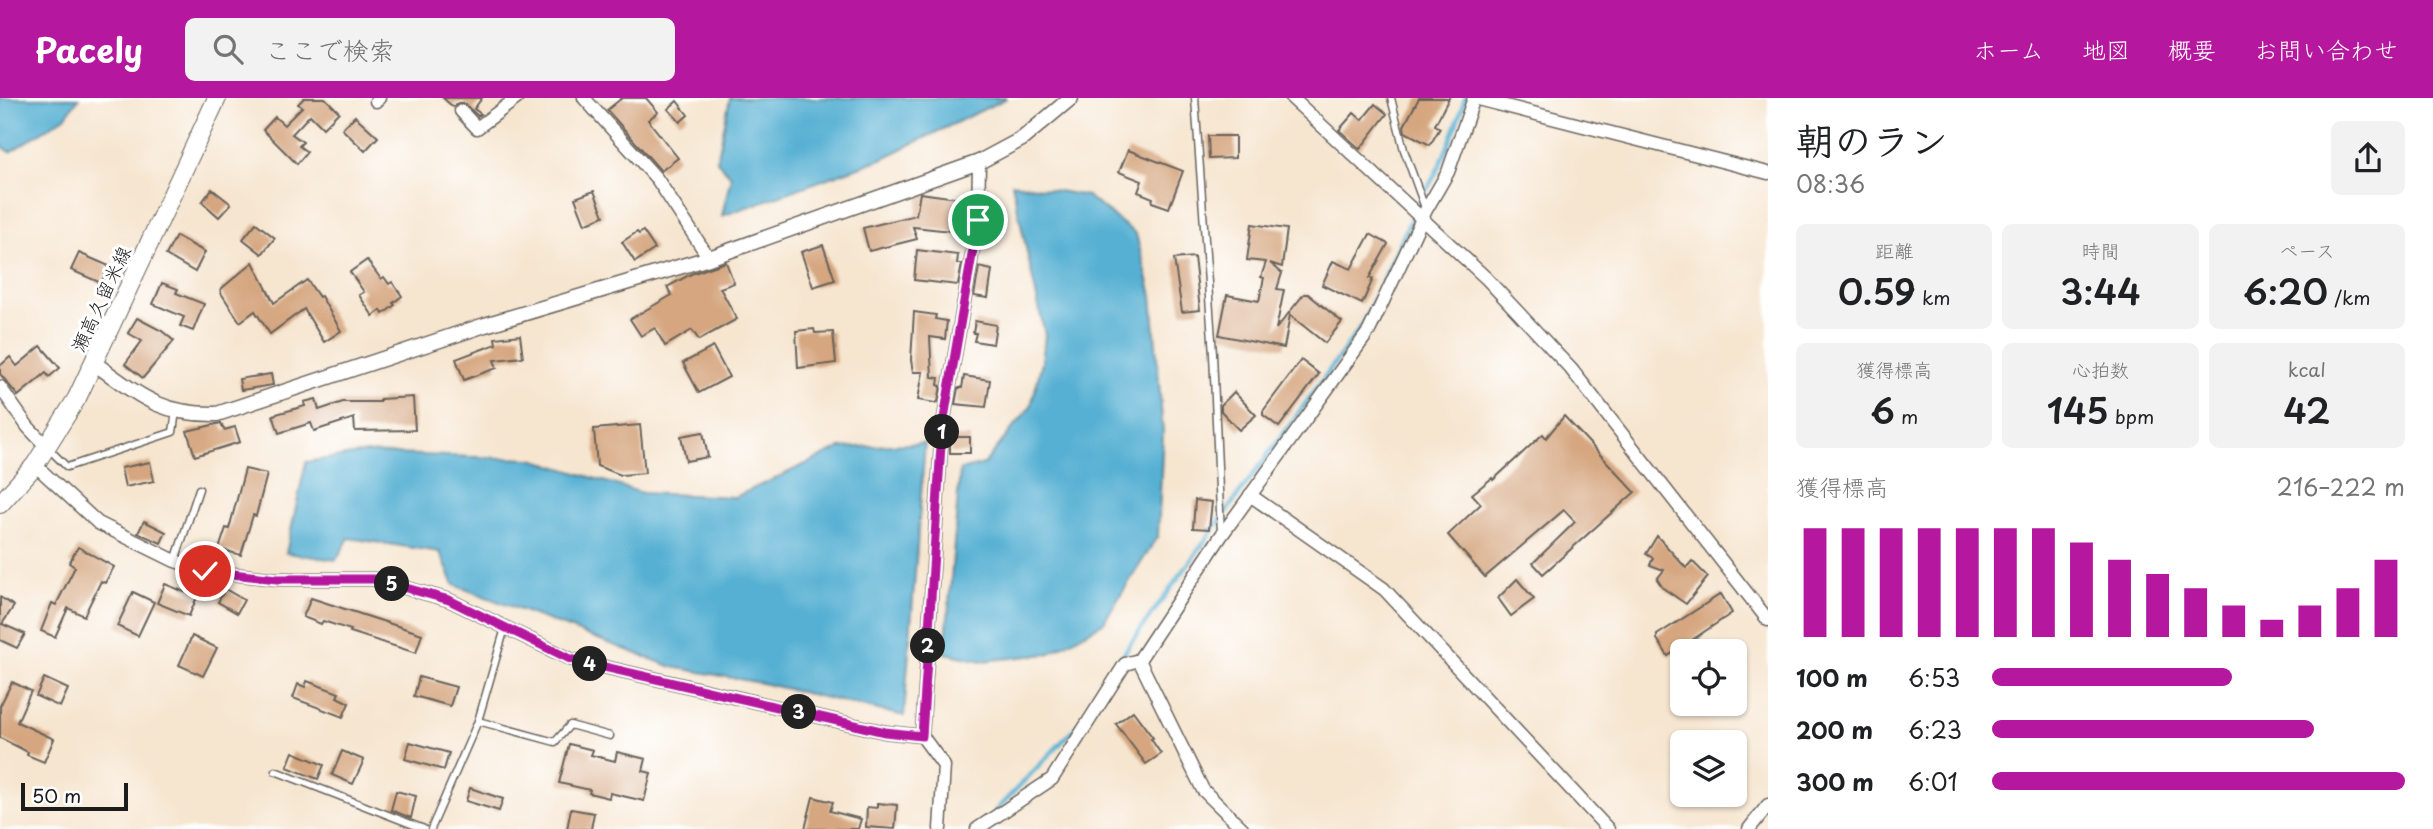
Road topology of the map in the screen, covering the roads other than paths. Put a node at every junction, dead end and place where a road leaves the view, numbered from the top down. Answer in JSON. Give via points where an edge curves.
{"nodes":[{"id":1,"x":217,"y":98,"type":"edge"},
{"id":2,"x":517,"y":98,"type":"edge"},
{"id":3,"x":584,"y":98,"type":"edge"},
{"id":4,"x":1071,"y":98,"type":"edge"},
{"id":5,"x":1195,"y":98,"type":"edge"},
{"id":6,"x":1292,"y":98,"type":"edge"},
{"id":7,"x":1391,"y":98,"type":"edge"},
{"id":8,"x":1474,"y":98,"type":"edge"},
{"id":9,"x":461,"y":111,"type":"dead end"},
{"id":10,"x":979,"y":162,"type":"junction"},
{"id":11,"x":1768,"y":173,"type":"edge"},
{"id":12,"x":1424,"y":214,"type":"junction"},
{"id":13,"x":709,"y":258,"type":"junction"},
{"id":14,"x":94,"y":363,"type":"junction"},
{"id":15,"x":0,"y":387,"type":"edge"},
{"id":16,"x":176,"y":411,"type":"junction"},
{"id":17,"x":47,"y":447,"type":"junction"},
{"id":18,"x":35,"y":465,"type":"junction"},
{"id":19,"x":199,"y":489,"type":"dead end"},
{"id":20,"x":1250,"y":495,"type":"junction"},
{"id":21,"x":0,"y":504,"type":"edge"},
{"id":22,"x":1221,"y":536,"type":"junction"},
{"id":23,"x":175,"y":561,"type":"junction"},
{"id":24,"x":1768,"y":620,"type":"edge"},
{"id":25,"x":505,"y":628,"type":"junction"},
{"id":26,"x":1139,"y":660,"type":"junction"},
{"id":27,"x":478,"y":721,"type":"junction"},
{"id":28,"x":610,"y":736,"type":"dead end"},
{"id":29,"x":922,"y":736,"type":"junction"},
{"id":30,"x":275,"y":771,"type":"dead end"},
{"id":31,"x":1768,"y":805,"type":"edge"},
{"id":32,"x":425,"y":829,"type":"edge"},
{"id":33,"x":432,"y":829,"type":"edge"},
{"id":34,"x":940,"y":829,"type":"edge"},
{"id":35,"x":977,"y":829,"type":"edge"},
{"id":36,"x":1243,"y":829,"type":"edge"},
{"id":37,"x":1608,"y":829,"type":"edge"},
{"id":38,"x":1749,"y":829,"type":"edge"}],
"edges":[{"from":1,"to":14,"type":"main road","name":"瀬高久留米線"},
{"from":2,"to":9,"type":"street","via":[[477,128]]},
{"from":3,"to":13,"type":"street","via":[[657,179]]},
{"from":4,"to":10,"type":"street","via":[[1022,139]]},
{"from":5,"to":22,"type":"lane"},
{"from":6,"to":12,"type":"street"},
{"from":7,"to":12,"type":"lane"},
{"from":8,"to":11,"type":"street"},
{"from":8,"to":12,"type":"street","via":[[1448,172]]},
{"from":10,"to":13,"type":"street"},
{"from":10,"to":29,"type":"street","via":[[978,220],[942,430]]},
{"from":12,"to":20,"type":"street","via":[[1369,331]]},
{"from":12,"to":24,"type":"street","via":[[1571,369]]},
{"from":13,"to":16,"type":"street","via":[[485,325],[217,414]]},
{"from":14,"to":16,"type":"street","via":[[153,404]]},
{"from":14,"to":17,"type":"main road","name":"瀬高久留米線"},
{"from":15,"to":17,"type":"street"},
{"from":16,"to":17,"type":"lane","via":[[173,432],[67,467]]},
{"from":17,"to":18,"type":"main road","name":"瀬高久留米線"},
{"from":18,"to":21,"type":"main road","name":"瀬高久留米線"},
{"from":18,"to":23,"type":"street","via":[[98,523]]},
{"from":19,"to":23,"type":"lane"},
{"from":20,"to":22,"type":"street"},
{"from":20,"to":37,"type":"street","via":[[1384,589]]},
{"from":22,"to":26,"type":"street"},
{"from":23,"to":25,"type":"street","via":[[205,571],[277,579],[374,579],[449,600]]},
{"from":25,"to":27,"type":"lane"},
{"from":25,"to":29,"type":"street","via":[[570,659],[885,732]]},
{"from":26,"to":35,"type":"street","via":[[1125,664],[1052,779]]},
{"from":26,"to":36,"type":"street","via":[[1203,790]]},
{"from":27,"to":28,"type":"lane","via":[[555,743],[570,726]]},
{"from":27,"to":33,"type":"lane"},
{"from":29,"to":34,"type":"street","via":[[944,765]]},
{"from":30,"to":32,"type":"lane"},
{"from":31,"to":38,"type":"street"}]}
